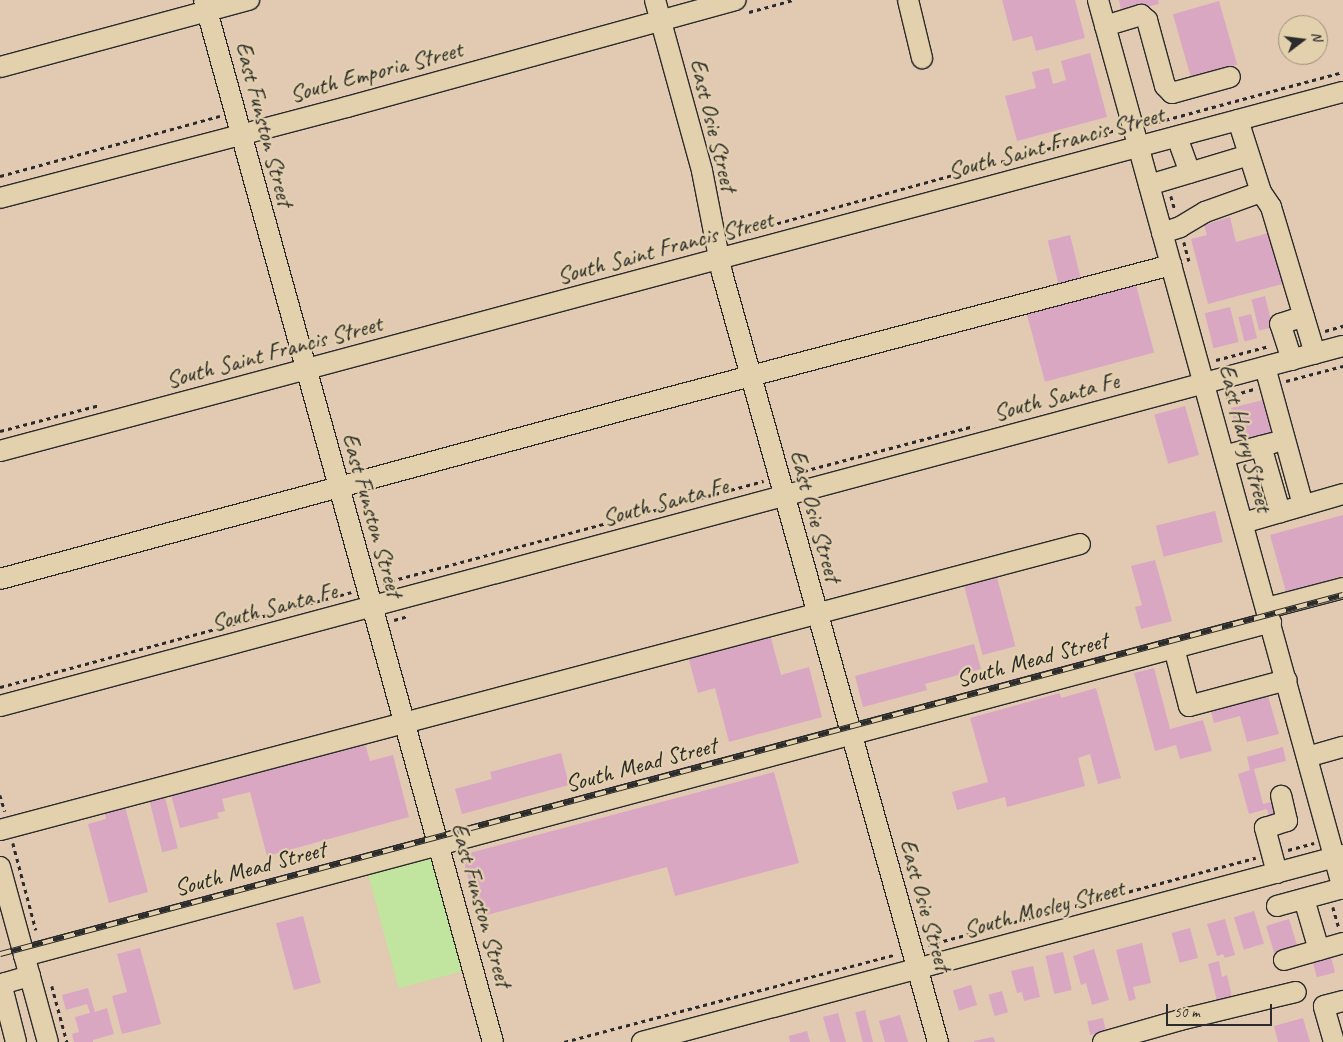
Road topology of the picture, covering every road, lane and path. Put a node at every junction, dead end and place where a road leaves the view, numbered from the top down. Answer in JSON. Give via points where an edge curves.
{"nodes":[{"id":1,"x":249,"y":0,"type":"edge"},
{"id":2,"x":655,"y":0,"type":"edge"},
{"id":3,"x":736,"y":0,"type":"edge"},
{"id":4,"x":908,"y":0,"type":"edge"},
{"id":5,"x":1098,"y":0,"type":"edge"},
{"id":6,"x":205,"y":5,"type":"edge"},
{"id":7,"x":661,"y":20,"type":"junction"},
{"id":8,"x":1105,"y":26,"type":"junction"},
{"id":9,"x":922,"y":58,"type":"dead end"},
{"id":10,"x":0,"y":67,"type":"edge"},
{"id":11,"x":1343,"y":72,"type":"edge"},
{"id":12,"x":1230,"y":77,"type":"dead end"},
{"id":13,"x":1343,"y":92,"type":"edge"},
{"id":14,"x":225,"y":115,"type":"dead end"},
{"id":15,"x":1238,"y":120,"type":"junction"},
{"id":16,"x":1150,"y":124,"type":"dead end"},
{"id":17,"x":1117,"y":130,"type":"dead end"},
{"id":18,"x":241,"y":135,"type":"junction"},
{"id":19,"x":1177,"y":136,"type":"junction"},
{"id":20,"x":1138,"y":147,"type":"junction"},
{"id":21,"x":1249,"y":155,"type":"junction"},
{"id":22,"x":1190,"y":173,"type":"junction"},
{"id":23,"x":0,"y":176,"type":"edge"},
{"id":24,"x":1149,"y":185,"type":"junction"},
{"id":25,"x":1261,"y":192,"type":"junction"},
{"id":26,"x":0,"y":198,"type":"edge"},
{"id":27,"x":1162,"y":233,"type":"junction"},
{"id":28,"x":716,"y":250,"type":"junction"},
{"id":29,"x":1171,"y":265,"type":"junction"},
{"id":30,"x":1304,"y":316,"type":"junction"},
{"id":31,"x":1343,"y":346,"type":"edge"},
{"id":32,"x":1315,"y":354,"type":"junction"},
{"id":33,"x":1292,"y":360,"type":"junction"},
{"id":34,"x":1265,"y":367,"type":"junction"},
{"id":35,"x":305,"y":370,"type":"junction"},
{"id":36,"x":750,"y":376,"type":"junction"},
{"id":37,"x":1204,"y":384,"type":"junction"},
{"id":38,"x":105,"y":404,"type":"dead end"},
{"id":39,"x":976,"y":425,"type":"dead end"},
{"id":40,"x":0,"y":431,"type":"edge"},
{"id":41,"x":1285,"y":440,"type":"junction"},
{"id":42,"x":1261,"y":446,"type":"junction"},
{"id":43,"x":0,"y":451,"type":"edge"},
{"id":44,"x":1224,"y":456,"type":"junction"},
{"id":45,"x":778,"y":477,"type":"junction"},
{"id":46,"x":338,"y":488,"type":"junction"},
{"id":47,"x":1343,"y":494,"type":"edge"},
{"id":48,"x":783,"y":496,"type":"junction"},
{"id":49,"x":1303,"y":505,"type":"junction"},
{"id":50,"x":1280,"y":512,"type":"junction"},
{"id":51,"x":1243,"y":523,"type":"junction"},
{"id":52,"x":1080,"y":544,"type":"dead end"},
{"id":53,"x":0,"y":579,"type":"edge"},
{"id":54,"x":1343,"y":588,"type":"edge"},
{"id":55,"x":369,"y":597,"type":"junction"},
{"id":56,"x":816,"y":612,"type":"junction"},
{"id":57,"x":1269,"y":615,"type":"junction"},
{"id":58,"x":1174,"y":648,"type":"junction"},
{"id":59,"x":1287,"y":680,"type":"junction"},
{"id":60,"x":0,"y":687,"type":"edge"},
{"id":61,"x":0,"y":706,"type":"edge"},
{"id":62,"x":404,"y":724,"type":"junction"},
{"id":63,"x":850,"y":735,"type":"junction"},
{"id":64,"x":1343,"y":747,"type":"edge"},
{"id":65,"x":1307,"y":757,"type":"junction"},
{"id":66,"x":0,"y":795,"type":"edge"},
{"id":67,"x":1281,"y":796,"type":"dead end"},
{"id":68,"x":5,"y":829,"type":"edge"},
{"id":69,"x":1315,"y":842,"type":"dead end"},
{"id":70,"x":438,"y":844,"type":"junction"},
{"id":71,"x":1339,"y":856,"type":"edge"},
{"id":72,"x":1274,"y":863,"type":"junction"},
{"id":73,"x":0,"y":867,"type":"edge"},
{"id":74,"x":1343,"y":888,"type":"edge"},
{"id":75,"x":1304,"y":898,"type":"junction"},
{"id":76,"x":1277,"y":906,"type":"dead end"},
{"id":77,"x":6,"y":913,"type":"edge"},
{"id":78,"x":1343,"y":944,"type":"edge"},
{"id":79,"x":1319,"y":950,"type":"junction"},
{"id":80,"x":33,"y":954,"type":"junction"},
{"id":81,"x":914,"y":959,"type":"junction"},
{"id":82,"x":1284,"y":960,"type":"dead end"},
{"id":83,"x":30,"y":976,"type":"junction"},
{"id":84,"x":50,"y":978,"type":"dead end"},
{"id":85,"x":1296,"y":992,"type":"dead end"},
{"id":86,"x":1343,"y":1001,"type":"edge"},
{"id":87,"x":16,"y":1042,"type":"edge"},
{"id":88,"x":48,"y":1042,"type":"edge"},
{"id":89,"x":67,"y":1042,"type":"edge"},
{"id":90,"x":493,"y":1042,"type":"edge"},
{"id":91,"x":564,"y":1042,"type":"edge"},
{"id":92,"x":642,"y":1042,"type":"edge"},
{"id":93,"x":938,"y":1042,"type":"edge"},
{"id":94,"x":1103,"y":1042,"type":"edge"},
{"id":95,"x":1334,"y":1042,"type":"edge"}],
"edges":[{"from":1,"to":6,"type":"street"},
{"from":2,"to":7,"type":"street","name":"East Osie Street"},
{"from":3,"to":7,"type":"street","name":"South Emporia Street"},
{"from":4,"to":9,"type":"street"},
{"from":5,"to":8,"type":"street","name":"East Harry Street"},
{"from":6,"to":10,"type":"street"},
{"from":6,"to":18,"type":"street","name":"East Funston Street"},
{"from":7,"to":18,"type":"street","name":"South Emporia Street"},
{"from":7,"to":28,"type":"street","name":"East Osie Street","via":[[702,171]]},
{"from":8,"to":12,"type":"street","via":[[1141,15],[1146,20],[1165,86],[1172,93]]},
{"from":8,"to":20,"type":"street","name":"East Harry Street"},
{"from":11,"to":16,"type":"path"},
{"from":13,"to":15,"type":"street","name":"South Saint Francis Street"},
{"from":14,"to":23,"type":"path"},
{"from":15,"to":19,"type":"street","name":"South Saint Francis Street"},
{"from":15,"to":21,"type":"street"},
{"from":17,"to":28,"type":"path"},
{"from":18,"to":26,"type":"street","name":"South Emporia Street"},
{"from":18,"to":35,"type":"street","name":"East Funston Street"},
{"from":19,"to":20,"type":"street","name":"South Saint Francis Street"},
{"from":19,"to":22,"type":"street"},
{"from":20,"to":24,"type":"street","name":"East Harry Street"},
{"from":20,"to":28,"type":"street","name":"South Saint Francis Street"},
{"from":21,"to":22,"type":"street"},
{"from":21,"to":25,"type":"street"},
{"from":22,"to":24,"type":"street"},
{"from":24,"to":27,"type":"street","name":"East Harry Street"},
{"from":25,"to":27,"type":"street","via":[[1205,212],[1180,227]]},
{"from":25,"to":30,"type":"street","via":[[1271,207]]},
{"from":27,"to":29,"type":"street","name":"East Harry Street"},
{"from":28,"to":35,"type":"street","name":"South Saint Francis Street"},
{"from":28,"to":36,"type":"street","name":"East Osie Street"},
{"from":29,"to":36,"type":"street"},
{"from":29,"to":37,"type":"street","name":"East Harry Street"},
{"from":30,"to":32,"type":"street"},
{"from":30,"to":33,"type":"street","via":[[1280,324]]},
{"from":31,"to":32,"type":"street","name":"South Santa Fe"},
{"from":32,"to":33,"type":"street","name":"South Santa Fe"},
{"from":33,"to":34,"type":"street","name":"South Santa Fe"},
{"from":34,"to":37,"type":"street","name":"South Santa Fe"},
{"from":34,"to":41,"type":"street"},
{"from":35,"to":43,"type":"street","name":"South Saint Francis Street"},
{"from":35,"to":46,"type":"street","name":"East Funston Street"},
{"from":36,"to":45,"type":"street","name":"East Osie Street"},
{"from":36,"to":46,"type":"street"},
{"from":37,"to":44,"type":"street","name":"East Harry Street"},
{"from":37,"to":48,"type":"street","name":"South Santa Fe"},
{"from":38,"to":40,"type":"path"},
{"from":39,"to":45,"type":"path"},
{"from":41,"to":42,"type":"street"},
{"from":41,"to":49,"type":"street"},
{"from":42,"to":44,"type":"street"},
{"from":42,"to":50,"type":"street"},
{"from":44,"to":51,"type":"street","name":"East Harry Street"},
{"from":45,"to":48,"type":"street","name":"East Osie Street"},
{"from":45,"to":55,"type":"path"},
{"from":46,"to":53,"type":"street"},
{"from":46,"to":55,"type":"street","name":"East Funston Street"},
{"from":47,"to":49,"type":"street"},
{"from":48,"to":55,"type":"street","name":"South Santa Fe"},
{"from":48,"to":56,"type":"street","name":"East Osie Street"},
{"from":49,"to":50,"type":"street"},
{"from":50,"to":51,"type":"street"},
{"from":51,"to":57,"type":"street","name":"East Harry Street"},
{"from":52,"to":56,"type":"street"},
{"from":54,"to":57,"type":"street","name":"South Mead Street"},
{"from":55,"to":60,"type":"path"},
{"from":55,"to":61,"type":"street","name":"South Santa Fe"},
{"from":55,"to":62,"type":"street","name":"East Funston Street"},
{"from":56,"to":62,"type":"street"},
{"from":56,"to":63,"type":"street","name":"East Osie Street"},
{"from":57,"to":58,"type":"street","name":"South Mead Street"},
{"from":57,"to":59,"type":"street","name":"East Harry Street"},
{"from":58,"to":59,"type":"street","via":[[1189,706]]},
{"from":58,"to":63,"type":"street","name":"South Mead Street"},
{"from":59,"to":65,"type":"street","name":"East Harry Street"},
{"from":62,"to":68,"type":"street"},
{"from":62,"to":70,"type":"street","name":"East Funston Street"},
{"from":63,"to":70,"type":"street","name":"South Mead Street"},
{"from":63,"to":81,"type":"street","name":"East Osie Street"},
{"from":64,"to":65,"type":"street"},
{"from":65,"to":71,"type":"street","name":"East Harry Street"},
{"from":66,"to":68,"type":"path"},
{"from":67,"to":72,"type":"street","via":[[1287,822],[1265,828]]},
{"from":68,"to":80,"type":"path"},
{"from":69,"to":72,"type":"path"},
{"from":70,"to":80,"type":"street","name":"South Mead Street"},
{"from":70,"to":90,"type":"street","name":"East Funston Street"},
{"from":71,"to":72,"type":"street","name":"South Mosley Street"},
{"from":71,"to":74,"type":"street","name":"East Harry Street"},
{"from":72,"to":81,"type":"street","name":"South Mosley Street"},
{"from":72,"to":81,"type":"path"},
{"from":73,"to":77,"type":"street"},
{"from":74,"to":75,"type":"street"},
{"from":75,"to":76,"type":"street"},
{"from":75,"to":79,"type":"street"},
{"from":77,"to":80,"type":"street"},
{"from":78,"to":79,"type":"street"},
{"from":79,"to":82,"type":"street"},
{"from":80,"to":83,"type":"street"},
{"from":81,"to":91,"type":"path"},
{"from":81,"to":92,"type":"street","name":"South Mosley Street"},
{"from":81,"to":93,"type":"street","name":"East Osie Street"},
{"from":83,"to":87,"type":"street","via":[[2,987]]},
{"from":83,"to":88,"type":"street"},
{"from":84,"to":89,"type":"path"},
{"from":85,"to":94,"type":"street"},
{"from":86,"to":95,"type":"street","via":[[1324,1006]]}]}
